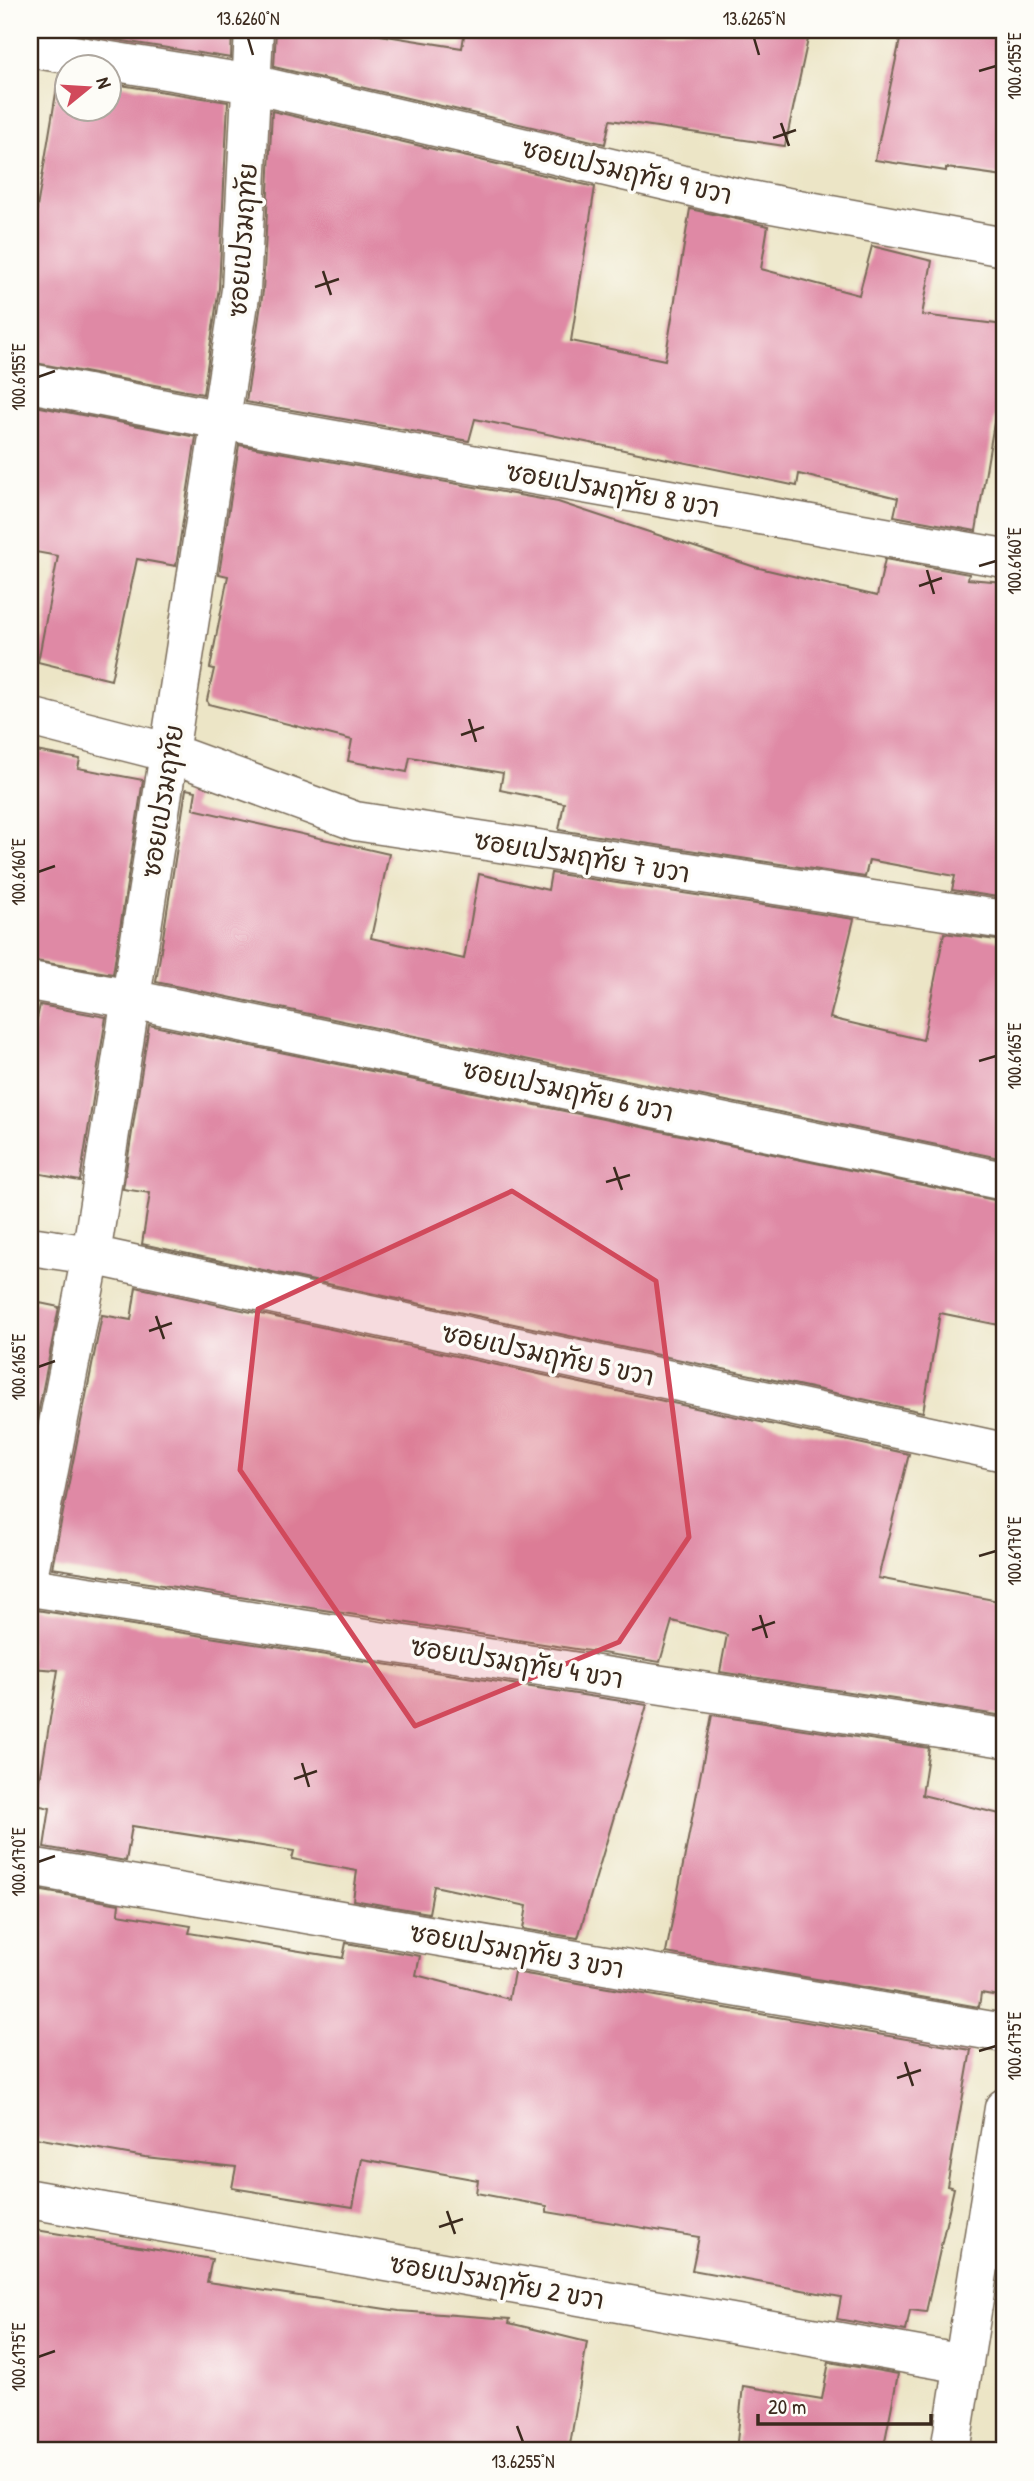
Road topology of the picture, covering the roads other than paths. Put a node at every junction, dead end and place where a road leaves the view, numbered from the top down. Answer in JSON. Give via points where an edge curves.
{"nodes":[{"id":1,"x":254,"y":30,"type":"edge"},
{"id":2,"x":30,"y":48,"type":"edge"},
{"id":3,"x":252,"y":84,"type":"junction"},
{"id":4,"x":1004,"y":247,"type":"edge"},
{"id":5,"x":30,"y":383,"type":"edge"},
{"id":6,"x":221,"y":421,"type":"junction"},
{"id":7,"x":1004,"y":558,"type":"edge"},
{"id":8,"x":30,"y":717,"type":"edge"},
{"id":9,"x":170,"y":753,"type":"junction"},
{"id":10,"x":1004,"y":920,"type":"edge"},
{"id":11,"x":30,"y":981,"type":"edge"},
{"id":12,"x":131,"y":999,"type":"junction"},
{"id":13,"x":1004,"y":1181,"type":"edge"},
{"id":14,"x":30,"y":1245,"type":"edge"},
{"id":15,"x":91,"y":1255,"type":"junction"},
{"id":16,"x":1004,"y":1452,"type":"edge"},
{"id":17,"x":30,"y":1567,"type":"edge"},
{"id":18,"x":30,"y":1587,"type":"edge"},
{"id":19,"x":1004,"y":1738,"type":"edge"},
{"id":20,"x":30,"y":1867,"type":"edge"},
{"id":21,"x":1004,"y":2033,"type":"edge"},
{"id":22,"x":1004,"y":2108,"type":"edge"},
{"id":23,"x":30,"y":2199,"type":"edge"},
{"id":24,"x":964,"y":2364,"type":"junction"},
{"id":25,"x":950,"y":2451,"type":"edge"}],
"edges":[{"from":1,"to":3,"type":"street","name":"ซอยเปรมฤทัย"},
{"from":2,"to":3,"type":"street","name":"ซอยเปรมฤทัย 9 ขวา"},
{"from":3,"to":4,"type":"street","name":"ซอยเปรมฤทัย 9 ขวา","via":[[739,198]]},
{"from":3,"to":6,"type":"street","name":"ซอยเปรมฤทัย","via":[[241,290]]},
{"from":5,"to":6,"type":"street","name":"ซอยเปรมฤทัย 8 ขวา"},
{"from":6,"to":7,"type":"street","name":"ซอยเปรมฤทัย 8 ขวา"},
{"from":6,"to":9,"type":"street","name":"ซอยเปรมฤทัย"},
{"from":8,"to":9,"type":"street","name":"ซอยเปรมฤทัย 7 ขวา"},
{"from":9,"to":10,"type":"street","name":"ซอยเปรมฤทัย 7 ขวา","via":[[355,821]]},
{"from":9,"to":12,"type":"street","name":"ซอยเปรมฤทัย"},
{"from":11,"to":12,"type":"street","name":"ซอยเปรมฤทัย 6 ขวา"},
{"from":12,"to":13,"type":"street","name":"ซอยเปรมฤทัย 6 ขวา"},
{"from":12,"to":15,"type":"street","name":"ซอยเปรมฤทัย"},
{"from":14,"to":15,"type":"street","name":"ซอยเปรมฤทัย 5 ขวา"},
{"from":15,"to":16,"type":"street","name":"ซอยเปรมฤทัย 5 ขวา"},
{"from":15,"to":17,"type":"street","name":"ซอยเปรมฤทัย"},
{"from":18,"to":19,"type":"street","name":"ซอยเปรมฤทัย 4 ขวา"},
{"from":20,"to":21,"type":"street","name":"ซอยเปรมฤทัย 3 ขวา"},
{"from":22,"to":24,"type":"street"},
{"from":23,"to":24,"type":"street","name":"ซอยเปรมฤทัย 2 ขวา"},
{"from":24,"to":25,"type":"street"}]}
